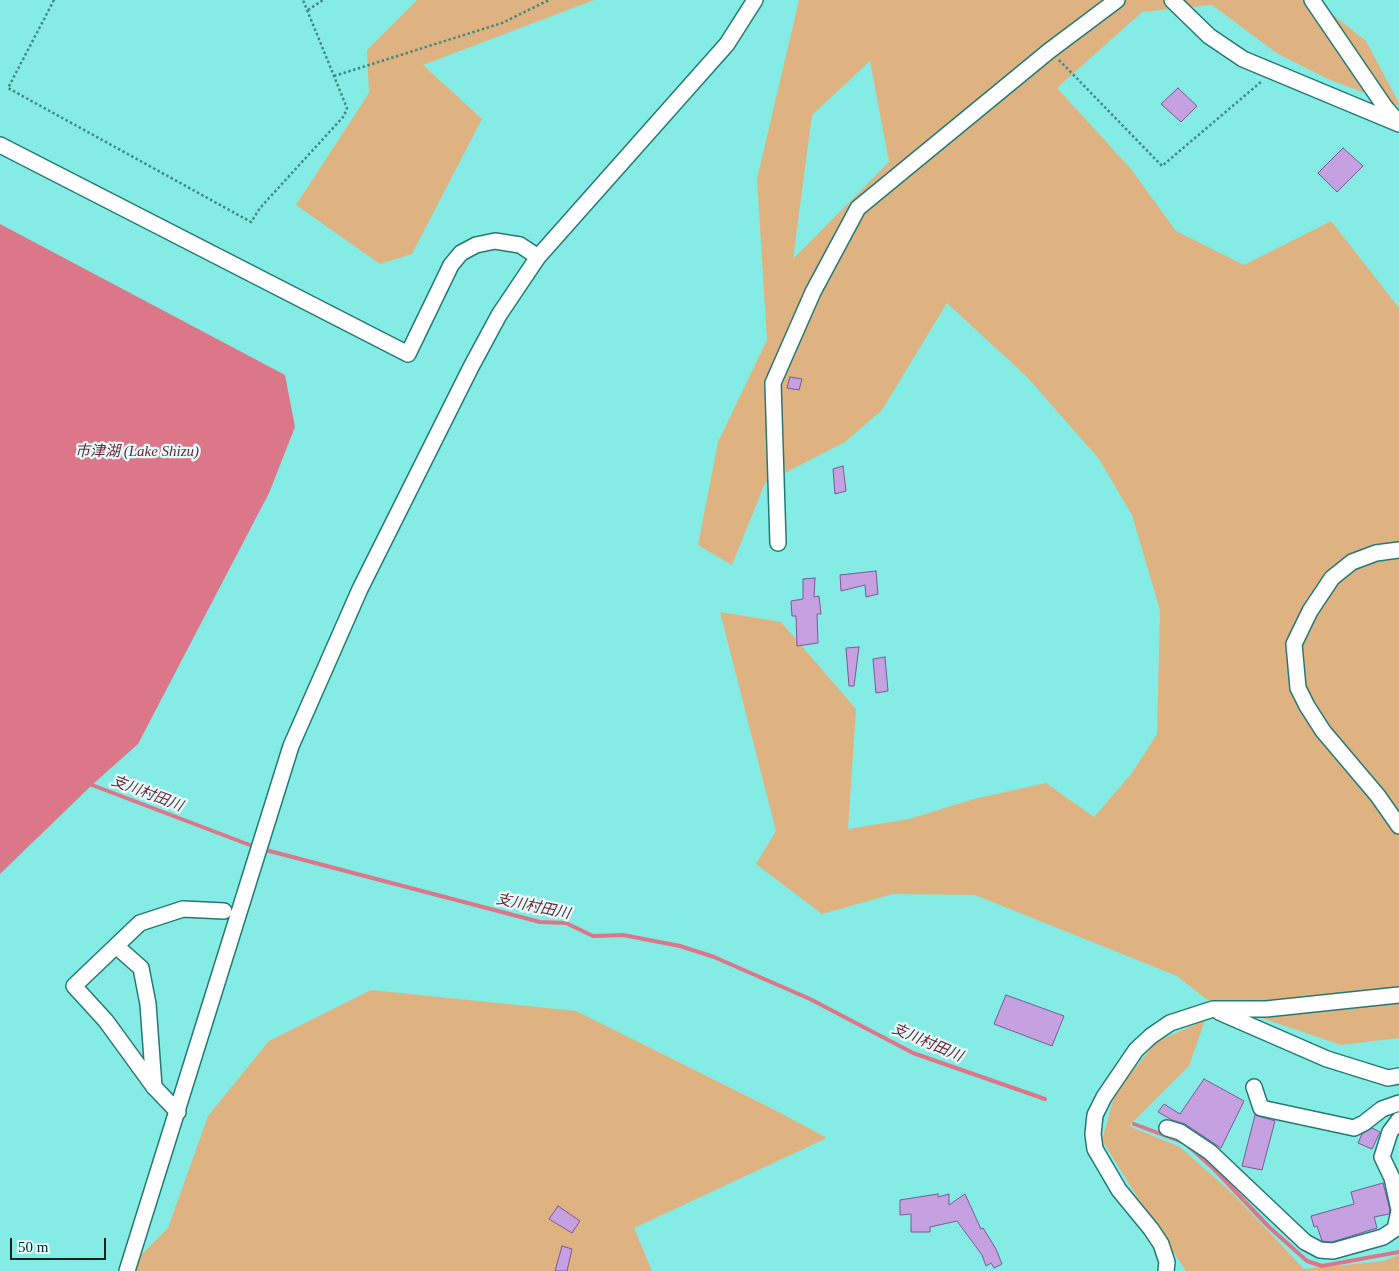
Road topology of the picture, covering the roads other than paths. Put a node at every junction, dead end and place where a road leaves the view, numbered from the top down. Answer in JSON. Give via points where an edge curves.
{"nodes":[{"id":1,"x":755,"y":0,"type":"edge"},
{"id":2,"x":1117,"y":0,"type":"edge"},
{"id":3,"x":1172,"y":0,"type":"edge"},
{"id":4,"x":1312,"y":0,"type":"edge"},
{"id":5,"x":1399,"y":124,"type":"edge"},
{"id":6,"x":0,"y":145,"type":"edge"},
{"id":7,"x":538,"y":258,"type":"junction"},
{"id":8,"x":778,"y":543,"type":"dead end"},
{"id":9,"x":1399,"y":550,"type":"edge"},
{"id":10,"x":1399,"y":826,"type":"edge"},
{"id":11,"x":224,"y":911,"type":"dead end"},
{"id":12,"x":116,"y":946,"type":"junction"},
{"id":13,"x":1399,"y":995,"type":"edge"},
{"id":14,"x":1212,"y":1009,"type":"junction"},
{"id":15,"x":1399,"y":1076,"type":"edge"},
{"id":16,"x":154,"y":1087,"type":"junction"},
{"id":17,"x":1254,"y":1087,"type":"dead end"},
{"id":18,"x":1399,"y":1103,"type":"edge"},
{"id":19,"x":178,"y":1112,"type":"junction"},
{"id":20,"x":1399,"y":1120,"type":"edge"},
{"id":21,"x":1167,"y":1128,"type":"dead end"},
{"id":22,"x":1399,"y":1210,"type":"edge"},
{"id":23,"x":127,"y":1271,"type":"edge"},
{"id":24,"x":1166,"y":1271,"type":"edge"}],
"edges":[{"from":1,"to":7,"type":"street","via":[[728,44]]},
{"from":2,"to":8,"type":"street","via":[[858,208],[812,292],[773,382]]},
{"from":3,"to":5,"type":"street","via":[[1209,36],[1243,59]]},
{"from":4,"to":5,"type":"street"},
{"from":6,"to":7,"type":"street","via":[[408,354],[451,265],[461,253],[476,245],[495,241],[520,245]]},
{"from":7,"to":19,"type":"street","via":[[480,349],[360,589],[291,746]]},
{"from":9,"to":10,"type":"street","via":[[1376,552],[1352,562],[1332,578],[1310,611],[1294,644],[1298,688],[1307,706],[1323,731]]},
{"from":11,"to":12,"type":"street","via":[[183,909],[140,923]]},
{"from":12,"to":16,"type":"street","via":[[141,968],[148,1004]]},
{"from":12,"to":16,"type":"street","via":[[74,986],[106,1021]]},
{"from":13,"to":14,"type":"street","via":[[1266,1009]]},
{"from":14,"to":15,"type":"street","via":[[1327,1059],[1388,1078]]},
{"from":14,"to":24,"type":"street","via":[[1170,1024],[1151,1036],[1136,1050],[1095,1115],[1095,1149],[1119,1190],[1161,1244],[1167,1262]]},
{"from":16,"to":19,"type":"street"},
{"from":17,"to":18,"type":"street","via":[[1261,1108],[1354,1128]]},
{"from":19,"to":23,"type":"street"},
{"from":20,"to":22,"type":"street","via":[[1390,1132],[1382,1157],[1392,1178]]},
{"from":21,"to":22,"type":"street","via":[[1180,1132],[1210,1152],[1305,1242],[1320,1250],[1333,1251],[1383,1237],[1395,1229]]}]}
